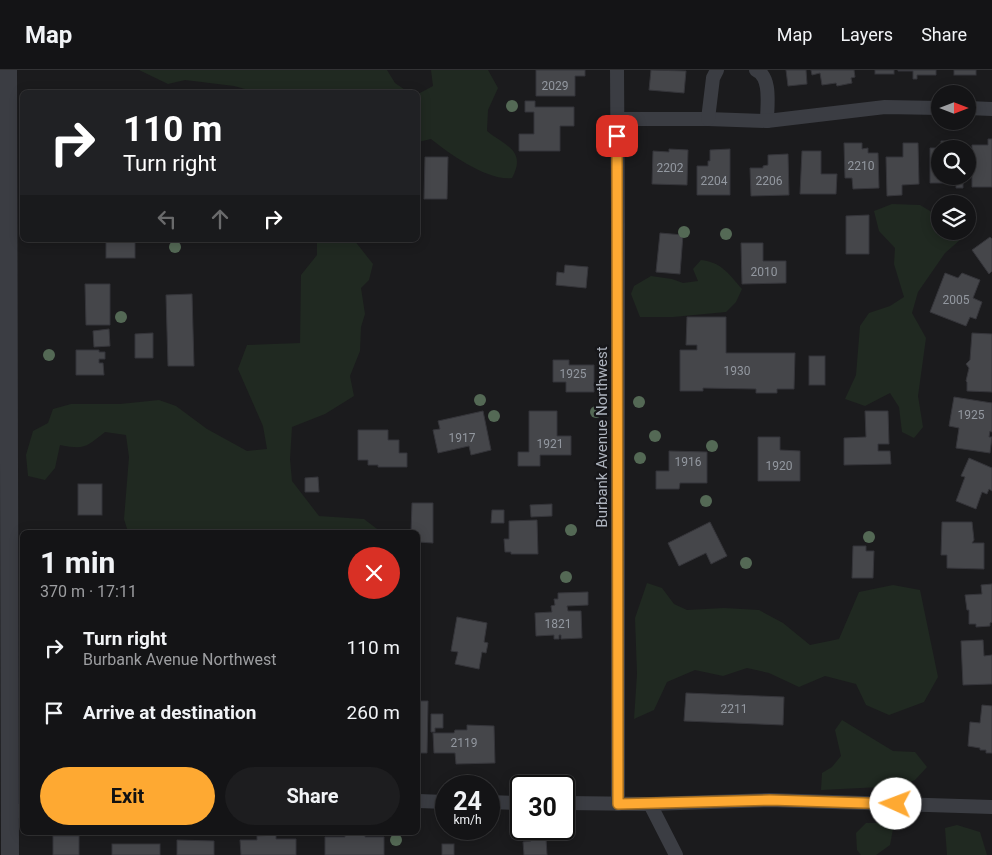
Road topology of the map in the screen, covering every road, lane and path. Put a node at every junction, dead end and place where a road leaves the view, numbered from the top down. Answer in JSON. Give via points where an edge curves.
{"nodes":[{"id":1,"x":8,"y":70,"type":"edge"},
{"id":2,"x":617,"y":70,"type":"edge"},
{"id":3,"x":717,"y":70,"type":"edge"},
{"id":4,"x":756,"y":70,"type":"edge"},
{"id":5,"x":931,"y":108,"type":"edge"},
{"id":6,"x":976,"y":108,"type":"edge"},
{"id":7,"x":992,"y":108,"type":"edge"},
{"id":8,"x":617,"y":119,"type":"junction"},
{"id":9,"x":708,"y":119,"type":"junction"},
{"id":10,"x":768,"y":121,"type":"junction"},
{"id":11,"x":5,"y":648,"type":"edge"},
{"id":12,"x":420,"y":801,"type":"edge"},
{"id":13,"x":435,"y":802,"type":"edge"},
{"id":14,"x":575,"y":803,"type":"edge"},
{"id":15,"x":618,"y":804,"type":"junction"},
{"id":16,"x":650,"y":804,"type":"junction"},
{"id":17,"x":992,"y":807,"type":"edge"},
{"id":18,"x":16,"y":811,"type":"edge"},
{"id":19,"x":10,"y":855,"type":"edge"},
{"id":20,"x":676,"y":855,"type":"edge"}],
"edges":[{"from":1,"to":11,"type":"street"},
{"from":2,"to":8,"type":"street","name":"Burbank Avenue Northwest"},
{"from":3,"to":9,"type":"street"},
{"from":4,"to":10,"type":"street","via":[[766,80]]},
{"from":5,"to":10,"type":"street","via":[[884,107]]},
{"from":6,"to":7,"type":"street"},
{"from":8,"to":9,"type":"street"},
{"from":8,"to":15,"type":"street","name":"Burbank Avenue Northwest"},
{"from":9,"to":10,"type":"street"},
{"from":11,"to":18,"type":"street"},
{"from":12,"to":13,"type":"street"},
{"from":14,"to":15,"type":"street"},
{"from":15,"to":16,"type":"street"},
{"from":16,"to":17,"type":"street","via":[[770,800]]},
{"from":16,"to":20,"type":"street"},
{"from":18,"to":19,"type":"street"}]}
